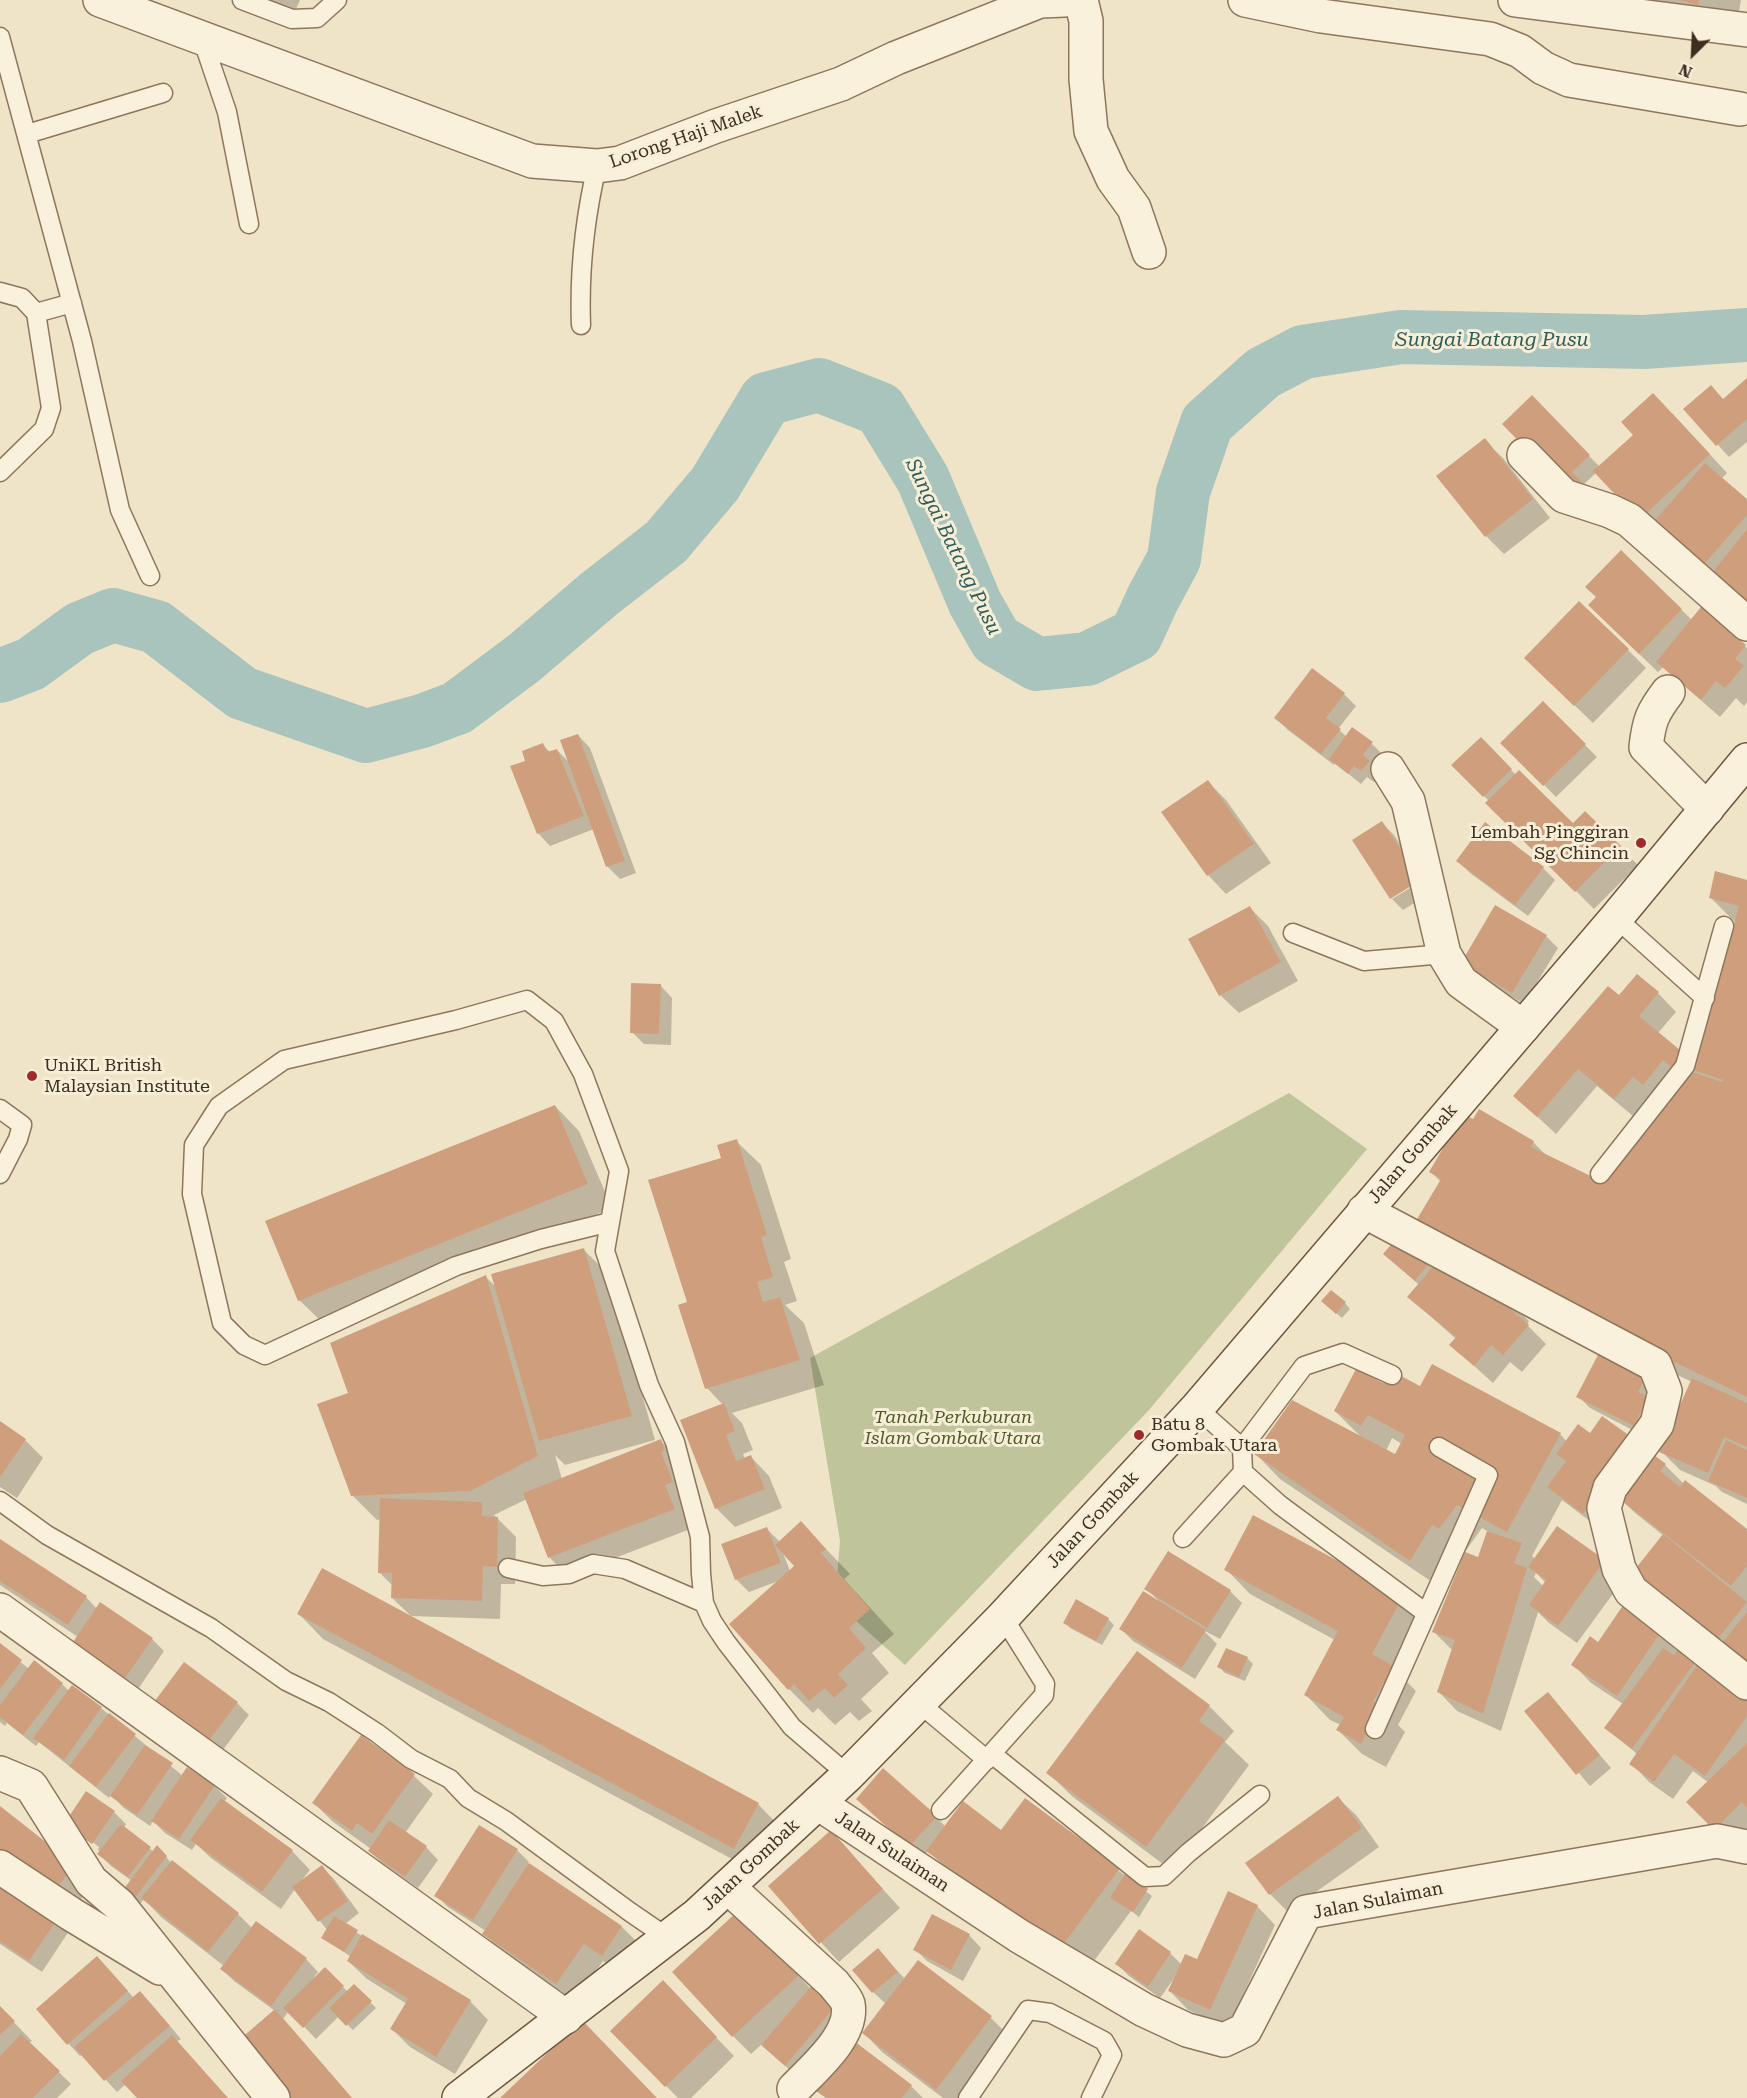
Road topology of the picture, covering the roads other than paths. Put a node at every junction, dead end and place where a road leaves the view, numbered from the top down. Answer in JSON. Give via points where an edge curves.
{"nodes":[{"id":1,"x":100,"y":0,"type":"edge"},
{"id":2,"x":242,"y":0,"type":"edge"},
{"id":3,"x":337,"y":0,"type":"edge"},
{"id":4,"x":1065,"y":0,"type":"edge"},
{"id":5,"x":1081,"y":0,"type":"edge"},
{"id":6,"x":1245,"y":0,"type":"edge"},
{"id":7,"x":1515,"y":0,"type":"edge"},
{"id":8,"x":1747,"y":30,"type":"edge"},
{"id":9,"x":0,"y":37,"type":"edge"},
{"id":10,"x":202,"y":38,"type":"junction"},
{"id":11,"x":163,"y":93,"type":"dead end"},
{"id":12,"x":1740,"y":109,"type":"dead end"},
{"id":13,"x":27,"y":134,"type":"junction"},
{"id":14,"x":597,"y":166,"type":"junction"},
{"id":15,"x":249,"y":224,"type":"dead end"},
{"id":16,"x":1149,"y":252,"type":"dead end"},
{"id":17,"x":0,"y":292,"type":"edge"},
{"id":18,"x":72,"y":303,"type":"junction"},
{"id":19,"x":36,"y":313,"type":"junction"},
{"id":20,"x":581,"y":325,"type":"dead end"},
{"id":21,"x":1524,"y":455,"type":"dead end"},
{"id":22,"x":0,"y":472,"type":"edge"},
{"id":23,"x":150,"y":576,"type":"dead end"},
{"id":24,"x":1747,"y":624,"type":"edge"},
{"id":25,"x":1668,"y":692,"type":"dead end"},
{"id":26,"x":1388,"y":769,"type":"dead end"},
{"id":27,"x":1742,"y":775,"type":"edge"},
{"id":28,"x":1707,"y":809,"type":"junction"},
{"id":29,"x":1616,"y":918,"type":"junction"},
{"id":30,"x":1724,"y":926,"type":"dead end"},
{"id":31,"x":1293,"y":933,"type":"dead end"},
{"id":32,"x":1444,"y":954,"type":"junction"},
{"id":33,"x":1705,"y":998,"type":"junction"},
{"id":34,"x":1523,"y":1027,"type":"junction"},
{"id":35,"x":0,"y":1109,"type":"edge"},
{"id":36,"x":0,"y":1174,"type":"edge"},
{"id":37,"x":1600,"y":1174,"type":"dead end"},
{"id":38,"x":1364,"y":1211,"type":"junction"},
{"id":39,"x":610,"y":1222,"type":"junction"},
{"id":40,"x":1392,"y":1375,"type":"dead end"},
{"id":41,"x":1197,"y":1408,"type":"junction"},
{"id":42,"x":1440,"y":1447,"type":"dead end"},
{"id":43,"x":1242,"y":1448,"type":"junction"},
{"id":44,"x":1243,"y":1472,"type":"junction"},
{"id":45,"x":0,"y":1501,"type":"edge"},
{"id":46,"x":1184,"y":1538,"type":"dead end"},
{"id":47,"x":508,"y":1568,"type":"dead end"},
{"id":48,"x":704,"y":1603,"type":"junction"},
{"id":49,"x":0,"y":1610,"type":"edge"},
{"id":50,"x":1426,"y":1613,"type":"junction"},
{"id":51,"x":1003,"y":1617,"type":"junction"},
{"id":52,"x":1747,"y":1683,"type":"edge"},
{"id":53,"x":919,"y":1703,"type":"junction"},
{"id":54,"x":1375,"y":1729,"type":"dead end"},
{"id":55,"x":990,"y":1757,"type":"junction"},
{"id":56,"x":0,"y":1773,"type":"edge"},
{"id":57,"x":848,"y":1775,"type":"junction"},
{"id":58,"x":1260,"y":1795,"type":"dead end"},
{"id":59,"x":818,"y":1803,"type":"junction"},
{"id":60,"x":941,"y":1810,"type":"dead end"},
{"id":61,"x":1747,"y":1847,"type":"edge"},
{"id":62,"x":0,"y":1867,"type":"edge"},
{"id":63,"x":728,"y":1887,"type":"junction"},
{"id":64,"x":668,"y":1938,"type":"junction"},
{"id":65,"x":179,"y":1980,"type":"junction"},
{"id":66,"x":566,"y":2017,"type":"junction"},
{"id":67,"x":794,"y":2089,"type":"dead end"},
{"id":68,"x":273,"y":2098,"type":"edge"},
{"id":69,"x":459,"y":2098,"type":"edge"},
{"id":70,"x":969,"y":2098,"type":"edge"},
{"id":71,"x":1091,"y":2098,"type":"edge"}],
"edges":[{"from":1,"to":10,"type":"street","name":"Lorong Haji Malek"},
{"from":2,"to":3,"type":"lane","via":[[292,19],[317,18]]},
{"from":4,"to":14,"type":"street","name":"Lorong Haji Malek","via":[[1040,1],[841,84],[620,163]]},
{"from":5,"to":16,"type":"street","via":[[1086,21],[1091,131],[1113,179],[1134,208]]},
{"from":6,"to":12,"type":"street","via":[[1321,16],[1490,39],[1520,51],[1569,80]]},
{"from":7,"to":8,"type":"street"},
{"from":9,"to":13,"type":"lane"},
{"from":10,"to":14,"type":"street","name":"Lorong Haji Malek","via":[[532,161]]},
{"from":10,"to":15,"type":"lane","via":[[227,112]]},
{"from":11,"to":13,"type":"lane"},
{"from":13,"to":18,"type":"lane"},
{"from":14,"to":20,"type":"lane","via":[[582,270]]},
{"from":17,"to":19,"type":"lane","via":[[22,298]]},
{"from":18,"to":19,"type":"lane"},
{"from":18,"to":23,"type":"lane","via":[[120,510]]},
{"from":19,"to":22,"type":"lane","via":[[51,408],[44,429]]},
{"from":21,"to":24,"type":"street","via":[[1564,496],[1629,520]]},
{"from":25,"to":28,"type":"street","via":[[1653,711],[1646,747]]},
{"from":26,"to":32,"type":"street","via":[[1408,801]]},
{"from":27,"to":28,"type":"street","name":"Jalan Gombak"},
{"from":28,"to":29,"type":"street","name":"Jalan Gombak"},
{"from":29,"to":33,"type":"lane"},
{"from":29,"to":34,"type":"street","name":"Jalan Gombak"},
{"from":30,"to":33,"type":"lane"},
{"from":31,"to":32,"type":"lane","via":[[1364,961]]},
{"from":32,"to":34,"type":"street","via":[[1461,982]]},
{"from":33,"to":37,"type":"lane","via":[[1685,1066]]},
{"from":34,"to":38,"type":"street","name":"Jalan Gombak"},
{"from":35,"to":36,"type":"lane","via":[[22,1125]]},
{"from":38,"to":41,"type":"street","name":"Jalan Gombak"},
{"from":38,"to":52,"type":"street","via":[[1655,1365],[1665,1391],[1657,1424],[1610,1488],[1604,1508],[1619,1569],[1631,1591]]},
{"from":39,"to":39,"type":"lane","via":[[456,1266],[265,1355],[244,1345],[222,1323],[192,1194],[194,1145],[219,1106],[284,1060],[527,1000],[554,1021],[583,1074],[619,1171]]},
{"from":39,"to":48,"type":"lane","via":[[605,1251],[649,1385],[675,1442],[700,1536]]},
{"from":40,"to":43,"type":"lane","via":[[1343,1353],[1304,1366]]},
{"from":41,"to":43,"type":"lane"},
{"from":41,"to":51,"type":"street","name":"Jalan Gombak"},
{"from":42,"to":50,"type":"lane","via":[[1488,1475]]},
{"from":43,"to":44,"type":"lane"},
{"from":44,"to":46,"type":"lane"},
{"from":44,"to":50,"type":"lane","via":[[1280,1505]]},
{"from":45,"to":64,"type":"lane","via":[[48,1535],[212,1628],[286,1681],[329,1702],[411,1759],[450,1779],[468,1798]]},
{"from":47,"to":48,"type":"lane","via":[[543,1576],[569,1574],[592,1564],[625,1569]]},
{"from":48,"to":57,"type":"lane","via":[[726,1642],[792,1727]]},
{"from":49,"to":66,"type":"street"},
{"from":50,"to":54,"type":"lane"},
{"from":51,"to":53,"type":"street","name":"Jalan Gombak"},
{"from":51,"to":55,"type":"lane","via":[[1045,1684],[1044,1695]]},
{"from":53,"to":55,"type":"lane"},
{"from":53,"to":57,"type":"street","name":"Jalan Gombak"},
{"from":55,"to":58,"type":"lane","via":[[1144,1877],[1164,1876]]},
{"from":55,"to":60,"type":"lane"},
{"from":56,"to":65,"type":"street","via":[[31,1786],[91,1881],[120,1905]]},
{"from":57,"to":59,"type":"street","name":"Jalan Gombak"},
{"from":59,"to":61,"type":"street","name":"Jalan Sulaiman","via":[[1018,1936],[1144,2010],[1186,2030],[1224,2040],[1245,2030],[1306,1912],[1717,1841]]},
{"from":59,"to":63,"type":"street","name":"Jalan Gombak"},
{"from":62,"to":65,"type":"street"},
{"from":63,"to":64,"type":"street","name":"Jalan Gombak"},
{"from":63,"to":67,"type":"street","via":[[834,1984],[847,2001],[848,2019],[839,2040]]},
{"from":64,"to":66,"type":"street","name":"Jalan Gombak"},
{"from":65,"to":68,"type":"street"},
{"from":66,"to":69,"type":"street","name":"Jalan Gombak"},
{"from":70,"to":71,"type":"lane","via":[[1028,2010],[1050,2013],[1104,2041],[1112,2055]]}]}
